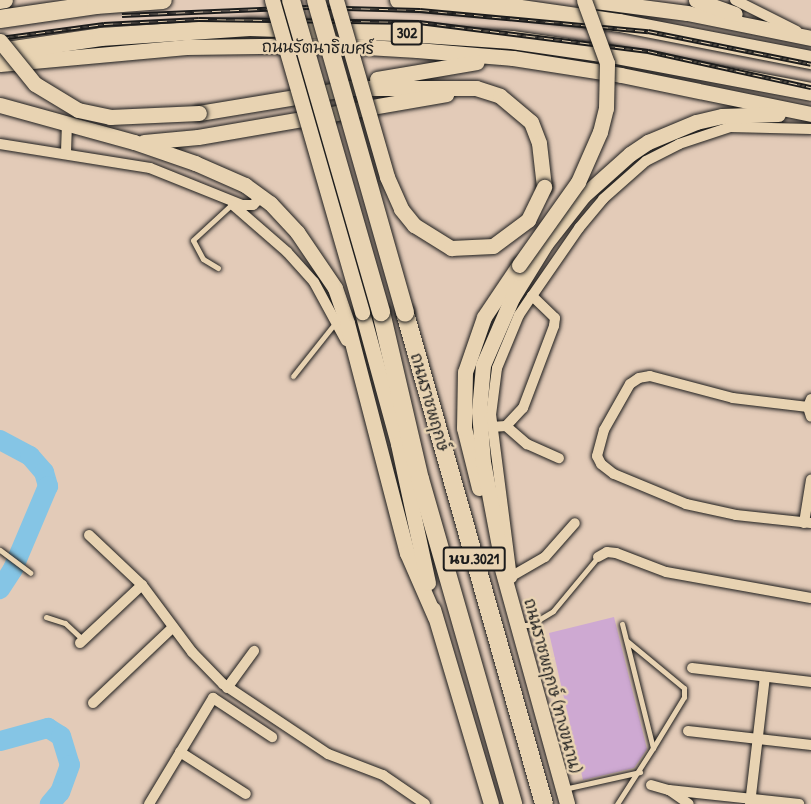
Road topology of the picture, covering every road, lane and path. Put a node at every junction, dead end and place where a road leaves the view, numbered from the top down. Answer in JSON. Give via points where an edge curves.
{"nodes":[{"id":1,"x":5,"y":0,"type":"edge"},
{"id":2,"x":163,"y":0,"type":"edge"},
{"id":3,"x":272,"y":0,"type":"edge"},
{"id":4,"x":291,"y":0,"type":"edge"},
{"id":5,"x":316,"y":0,"type":"edge"},
{"id":6,"x":336,"y":0,"type":"edge"},
{"id":7,"x":399,"y":0,"type":"edge"},
{"id":8,"x":586,"y":0,"type":"edge"},
{"id":9,"x":696,"y":0,"type":"edge"},
{"id":10,"x":735,"y":0,"type":"edge"},
{"id":11,"x":0,"y":1,"type":"edge"},
{"id":12,"x":0,"y":19,"type":"edge"},
{"id":13,"x":777,"y":30,"type":"junction"},
{"id":14,"x":810,"y":38,"type":"edge"},
{"id":15,"x":0,"y":41,"type":"edge"},
{"id":16,"x":0,"y":52,"type":"edge"},
{"id":17,"x":513,"y":58,"type":"junction"},
{"id":18,"x":811,"y":60,"type":"edge"},
{"id":19,"x":0,"y":64,"type":"edge"},
{"id":20,"x":811,"y":92,"type":"edge"},
{"id":21,"x":308,"y":94,"type":"junction"},
{"id":22,"x":500,"y":96,"type":"junction"},
{"id":23,"x":0,"y":105,"type":"edge"},
{"id":24,"x":811,"y":115,"type":"edge"},
{"id":25,"x":67,"y":124,"type":"junction"},
{"id":26,"x":811,"y":129,"type":"edge"},
{"id":27,"x":134,"y":142,"type":"junction"},
{"id":28,"x":0,"y":144,"type":"edge"},
{"id":29,"x":66,"y":152,"type":"junction"},
{"id":30,"x":261,"y":196,"type":"junction"},
{"id":31,"x":228,"y":201,"type":"junction"},
{"id":32,"x":218,"y":268,"type":"dead end"},
{"id":33,"x":532,"y":296,"type":"junction"},
{"id":34,"x":337,"y":321,"type":"junction"},
{"id":35,"x":293,"y":376,"type":"dead end"},
{"id":36,"x":365,"y":392,"type":"junction"},
{"id":37,"x":810,"y":408,"type":"edge"},
{"id":38,"x":491,"y":426,"type":"junction"},
{"id":39,"x":506,"y":426,"type":"junction"},
{"id":40,"x":559,"y":458,"type":"dead end"},
{"id":41,"x":811,"y":480,"type":"edge"},
{"id":42,"x":575,"y":523,"type":"dead end"},
{"id":43,"x":808,"y":523,"type":"edge"},
{"id":44,"x":89,"y":535,"type":"dead end"},
{"id":45,"x":0,"y":550,"type":"edge"},
{"id":46,"x":598,"y":557,"type":"joint"},
{"id":47,"x":30,"y":573,"type":"dead end"},
{"id":48,"x":508,"y":577,"type":"junction"},
{"id":49,"x":141,"y":585,"type":"junction"},
{"id":50,"x":811,"y":598,"type":"edge"},
{"id":51,"x":46,"y":617,"type":"dead end"},
{"id":52,"x":435,"y":617,"type":"junction"},
{"id":53,"x":622,"y":624,"type":"dead end"},
{"id":54,"x":518,"y":626,"type":"junction"},
{"id":55,"x":172,"y":627,"type":"junction"},
{"id":56,"x":627,"y":641,"type":"junction"},
{"id":57,"x":81,"y":642,"type":"joint"},
{"id":58,"x":254,"y":651,"type":"dead end"},
{"id":59,"x":692,"y":668,"type":"dead end"},
{"id":60,"x":765,"y":677,"type":"junction"},
{"id":61,"x":811,"y":682,"type":"edge"},
{"id":62,"x":225,"y":686,"type":"junction"},
{"id":63,"x":213,"y":698,"type":"junction"},
{"id":64,"x":93,"y":703,"type":"dead end"},
{"id":65,"x":687,"y":731,"type":"dead end"},
{"id":66,"x":272,"y":737,"type":"dead end"},
{"id":67,"x":758,"y":740,"type":"junction"},
{"id":68,"x":811,"y":746,"type":"edge"},
{"id":69,"x":653,"y":748,"type":"junction"},
{"id":70,"x":180,"y":752,"type":"junction"},
{"id":71,"x":640,"y":772,"type":"junction"},
{"id":72,"x":651,"y":785,"type":"dead end"},
{"id":73,"x":669,"y":790,"type":"junction"},
{"id":74,"x":246,"y":794,"type":"dead end"},
{"id":75,"x":565,"y":797,"type":"edge"},
{"id":76,"x":751,"y":801,"type":"edge"},
{"id":77,"x":149,"y":804,"type":"edge"},
{"id":78,"x":425,"y":804,"type":"edge"},
{"id":79,"x":491,"y":804,"type":"edge"},
{"id":80,"x":513,"y":804,"type":"edge"},
{"id":81,"x":544,"y":804,"type":"edge"},
{"id":82,"x":617,"y":804,"type":"edge"},
{"id":83,"x":688,"y":804,"type":"edge"},
{"id":84,"x":799,"y":804,"type":"edge"}],
"edges":[{"from":1,"to":11,"type":"main road"},
{"from":2,"to":12,"type":"main road"},
{"from":3,"to":52,"type":"main road","bridge":true,"via":[[398,444]]},
{"from":4,"to":80,"type":"main road","name":"ถนนราชพฤกษ์","number":"นบ.3021","bridge":true,"via":[[381,312],[420,479]]},
{"from":5,"to":81,"type":"main road","name":"ถนนราชพฤกษ์","number":"นบ.3021","bridge":true},
{"from":6,"to":22,"type":"main road","bridge":true,"via":[[387,177],[400,209],[414,225],[451,248],[493,246],[528,220],[544,187],[540,143],[531,122]]},
{"from":7,"to":18,"type":"main road","number":"302","via":[[514,8],[585,18]]},
{"from":8,"to":13,"type":"main road"},
{"from":8,"to":48,"type":"main road","bridge":true,"via":[[607,63],[606,108],[600,132],[578,182],[480,326],[465,372],[463,400],[469,454]]},
{"from":9,"to":13,"type":"main road"},
{"from":10,"to":14,"type":"street"},
{"from":13,"to":14,"type":"main road"},
{"from":15,"to":21,"type":"main road","bridge":true,"via":[[35,84],[78,110],[111,117],[198,113]]},
{"from":16,"to":20,"type":"main road","name":"ถนนรัตนาธิเบศร์","number":"302","via":[[134,34],[250,27],[334,29],[512,40],[616,55]]},
{"from":17,"to":19,"type":"main road","name":"ถนนรัตนาธิเบศร์","number":"302","via":[[333,45],[102,52]]},
{"from":17,"to":21,"type":"main road","via":[[434,67]]},
{"from":17,"to":24,"type":"main road","name":"ถนนรัตนาธิเบศร์","number":"302","via":[[621,75]]},
{"from":21,"to":22,"type":"main road","via":[[350,88],[453,85]]},
{"from":22,"to":27,"type":"main road","via":[[440,94],[198,137]]},
{"from":23,"to":25,"type":"main road"},
{"from":24,"to":48,"type":"main road","via":[[722,116],[648,142],[583,196],[546,243],[493,338],[480,388],[480,437]]},
{"from":25,"to":27,"type":"main road"},
{"from":25,"to":29,"type":"street"},
{"from":26,"to":33,"type":"street","via":[[730,127],[707,133],[646,161],[585,221]]},
{"from":27,"to":30,"type":"main road","via":[[195,163]]},
{"from":28,"to":29,"type":"street"},
{"from":29,"to":31,"type":"street","via":[[150,168]]},
{"from":30,"to":31,"type":"street","via":[[253,206]]},
{"from":30,"to":36,"type":"main road","via":[[317,256],[335,288]]},
{"from":31,"to":32,"type":"lane","via":[[193,240],[203,259]]},
{"from":31,"to":34,"type":"street","via":[[287,252],[314,282]]},
{"from":33,"to":38,"type":"street","via":[[519,315],[497,368]]},
{"from":33,"to":39,"type":"street","via":[[555,318],[531,392]]},
{"from":34,"to":35,"type":"lane"},
{"from":34,"to":36,"type":"street"},
{"from":36,"to":52,"type":"main road","via":[[407,553]]},
{"from":37,"to":43,"type":"street","via":[[750,401],[650,376],[639,378],[630,384],[604,430],[597,456],[614,474],[686,504]]},
{"from":38,"to":39,"type":"street"},
{"from":38,"to":48,"type":"street"},
{"from":39,"to":40,"type":"street","via":[[527,444]]},
{"from":41,"to":43,"type":"street"},
{"from":42,"to":48,"type":"street","via":[[545,557]]},
{"from":44,"to":49,"type":"street"},
{"from":45,"to":47,"type":"lane"},
{"from":46,"to":50,"type":"street","via":[[616,553],[666,572]]},
{"from":46,"to":54,"type":"lane","via":[[553,611],[530,625]]},
{"from":48,"to":54,"type":"main road","name":"ถนนราชพฤกษ์ (ทางขนาน)","number":"นบ.3021"},
{"from":49,"to":55,"type":"street"},
{"from":49,"to":57,"type":"street"},
{"from":51,"to":57,"type":"lane","via":[[65,623]]},
{"from":52,"to":79,"type":"main road"},
{"from":53,"to":56,"type":"lane"},
{"from":54,"to":75,"type":"main road","name":"ถนนราชพฤกษ์ (ทางขนาน)","number":"นบ.3021"},
{"from":55,"to":62,"type":"street"},
{"from":55,"to":64,"type":"street"},
{"from":56,"to":69,"type":"lane"},
{"from":56,"to":69,"type":"lane","via":[[684,688],[684,697]]},
{"from":58,"to":62,"type":"street"},
{"from":59,"to":60,"type":"street"},
{"from":60,"to":61,"type":"street"},
{"from":60,"to":67,"type":"street"},
{"from":62,"to":63,"type":"street"},
{"from":62,"to":78,"type":"street","via":[[328,754],[383,775]]},
{"from":63,"to":66,"type":"street"},
{"from":63,"to":70,"type":"street"},
{"from":65,"to":67,"type":"street"},
{"from":67,"to":68,"type":"street"},
{"from":67,"to":76,"type":"street"},
{"from":69,"to":71,"type":"lane"},
{"from":70,"to":74,"type":"street"},
{"from":70,"to":77,"type":"street"},
{"from":71,"to":75,"type":"lane"},
{"from":71,"to":82,"type":"lane"},
{"from":72,"to":73,"type":"street"},
{"from":73,"to":76,"type":"street"},
{"from":73,"to":83,"type":"street"},
{"from":76,"to":84,"type":"street"}]}
